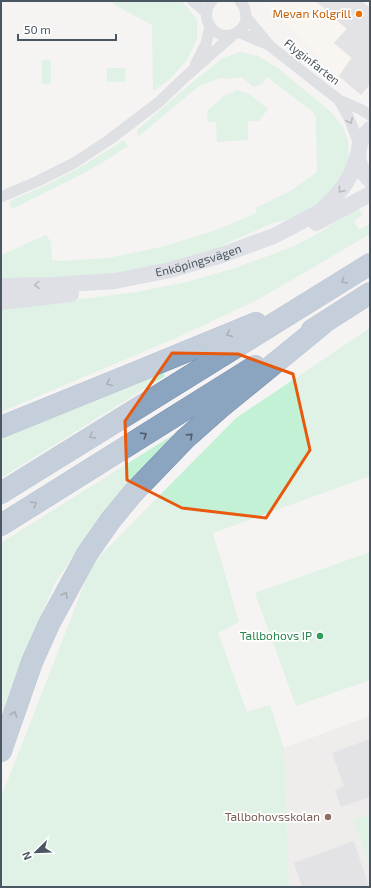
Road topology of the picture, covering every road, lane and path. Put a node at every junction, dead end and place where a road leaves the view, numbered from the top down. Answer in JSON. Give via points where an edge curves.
{"nodes":[{"id":1,"x":193,"y":1,"type":"edge"},
{"id":2,"x":212,"y":1,"type":"edge"},
{"id":3,"x":240,"y":1,"type":"edge"},
{"id":4,"x":207,"y":14,"type":"junction"},
{"id":5,"x":246,"y":17,"type":"junction"},
{"id":6,"x":210,"y":26,"type":"junction"},
{"id":7,"x":236,"y":33,"type":"junction"},
{"id":8,"x":270,"y":46,"type":"junction"},
{"id":9,"x":192,"y":70,"type":"junction"},
{"id":10,"x":339,"y":100,"type":"junction"},
{"id":11,"x":370,"y":115,"type":"edge"},
{"id":12,"x":370,"y":129,"type":"edge"},
{"id":13,"x":359,"y":150,"type":"junction"},
{"id":14,"x":370,"y":180,"type":"edge"},
{"id":15,"x":370,"y":194,"type":"edge"},
{"id":16,"x":1,"y":197,"type":"edge"},
{"id":17,"x":370,"y":264,"type":"edge"},
{"id":18,"x":1,"y":286,"type":"edge"},
{"id":19,"x":370,"y":294,"type":"edge"},
{"id":20,"x":317,"y":297,"type":"junction"},
{"id":21,"x":1,"y":302,"type":"edge"},
{"id":22,"x":324,"y":322,"type":"junction"},
{"id":23,"x":1,"y":426,"type":"edge"},
{"id":24,"x":1,"y":493,"type":"edge"},
{"id":25,"x":1,"y":525,"type":"edge"},
{"id":26,"x":1,"y":751,"type":"edge"}],
"edges":[{"from":1,"to":4,"type":"street"},
{"from":2,"to":4,"type":"street"},
{"from":3,"to":5,"type":"street","name":"Flyginfarten","via":[[246,10]]},
{"from":4,"to":6,"type":"street"},
{"from":5,"to":7,"type":"street","via":[[243,27]]},
{"from":5,"to":8,"type":"street","name":"Flyginfarten"},
{"from":6,"to":7,"type":"street","name":"Flyginfarten","via":[[218,33]]},
{"from":6,"to":9,"type":"street","via":[[206,44]]},
{"from":7,"to":8,"type":"street","name":"Flyginfarten"},
{"from":7,"to":9,"type":"street"},
{"from":8,"to":10,"type":"street","name":"Flyginfarten"},
{"from":9,"to":16,"type":"street","via":[[159,102],[109,140],[74,163]]},
{"from":10,"to":11,"type":"street","name":"Flyginfarten"},
{"from":10,"to":13,"type":"street","name":"Flyginfarten","one_way":true,"via":[[349,118]]},
{"from":12,"to":13,"type":"street","name":"Enköpingsvägen","via":[[365,134]]},
{"from":13,"to":14,"type":"street","via":[[363,173]]},
{"from":13,"to":18,"type":"street","name":"Enköpingsvägen","one_way":true,"via":[[352,174],[335,197],[321,211],[274,236],[170,270],[115,281]]},
{"from":15,"to":21,"type":"street","name":"Enköpingsvägen","via":[[279,243],[225,263],[172,278],[118,288]]},
{"from":17,"to":20,"type":"highway","one_way":true},
{"from":19,"to":22,"type":"highway"},
{"from":20,"to":23,"type":"highway","one_way":true},
{"from":20,"to":24,"type":"highway","one_way":true},
{"from":25,"to":22,"type":"highway","one_way":true},
{"from":26,"to":22,"type":"highway","one_way":true,"via":[[32,662],[49,624],[87,554],[110,521],[185,439]]}]}
